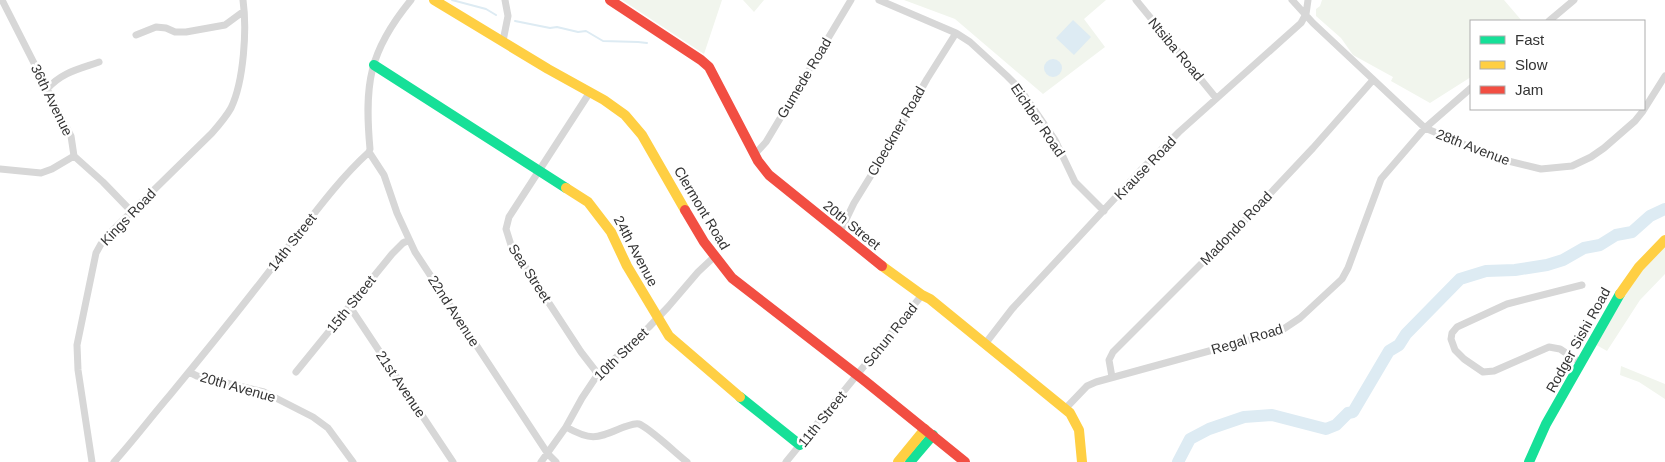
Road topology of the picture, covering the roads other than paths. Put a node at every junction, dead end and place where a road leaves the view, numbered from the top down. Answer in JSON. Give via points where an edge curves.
{"nodes":[{"id":1,"x":2,"y":0,"type":"edge"},
{"id":2,"x":243,"y":0,"type":"edge"},
{"id":3,"x":412,"y":0,"type":"edge"},
{"id":4,"x":434,"y":0,"type":"edge"},
{"id":5,"x":505,"y":0,"type":"edge"},
{"id":6,"x":610,"y":0,"type":"edge"},
{"id":7,"x":851,"y":0,"type":"edge"},
{"id":8,"x":879,"y":0,"type":"edge"},
{"id":9,"x":1136,"y":0,"type":"edge"},
{"id":10,"x":1292,"y":0,"type":"edge"},
{"id":11,"x":1308,"y":0,"type":"edge"},
{"id":12,"x":1574,"y":0,"type":"edge"},
{"id":13,"x":244,"y":11,"type":"junction"},
{"id":14,"x":1306,"y":14,"type":"junction"},
{"id":15,"x":1550,"y":20,"type":"edge"},
{"id":16,"x":956,"y":32,"type":"junction"},
{"id":17,"x":136,"y":34,"type":"dead end"},
{"id":18,"x":503,"y":41,"type":"junction"},
{"id":19,"x":99,"y":62,"type":"dead end"},
{"id":20,"x":374,"y":65,"type":"junction"},
{"id":21,"x":1665,"y":76,"type":"edge"},
{"id":22,"x":1373,"y":80,"type":"junction"},
{"id":23,"x":48,"y":89,"type":"junction"},
{"id":24,"x":1470,"y":89,"type":"edge"},
{"id":25,"x":590,"y":92,"type":"junction"},
{"id":26,"x":1216,"y":98,"type":"junction"},
{"id":27,"x":1645,"y":108,"type":"edge"},
{"id":28,"x":1643,"y":110,"type":"edge"},
{"id":29,"x":1425,"y":128,"type":"junction"},
{"id":30,"x":369,"y":152,"type":"junction"},
{"id":31,"x":755,"y":154,"type":"junction"},
{"id":32,"x":74,"y":156,"type":"junction"},
{"id":33,"x":0,"y":169,"type":"edge"},
{"id":34,"x":539,"y":170,"type":"junction"},
{"id":35,"x":1104,"y":211,"type":"junction"},
{"id":36,"x":132,"y":212,"type":"junction"},
{"id":37,"x":840,"y":232,"type":"junction"},
{"id":38,"x":409,"y":240,"type":"junction"},
{"id":39,"x":1665,"y":240,"type":"edge"},
{"id":40,"x":714,"y":257,"type":"junction"},
{"id":41,"x":1582,"y":285,"type":"dead end"},
{"id":42,"x":922,"y":295,"type":"junction"},
{"id":43,"x":350,"y":306,"type":"junction"},
{"id":44,"x":658,"y":318,"type":"junction"},
{"id":45,"x":985,"y":344,"type":"junction"},
{"id":46,"x":1581,"y":363,"type":"junction"},
{"id":47,"x":189,"y":372,"type":"junction"},
{"id":48,"x":296,"y":372,"type":"dead end"},
{"id":49,"x":598,"y":374,"type":"junction"},
{"id":50,"x":857,"y":375,"type":"junction"},
{"id":51,"x":1112,"y":377,"type":"junction"},
{"id":52,"x":1065,"y":408,"type":"junction"},
{"id":53,"x":566,"y":427,"type":"junction"},
{"id":54,"x":929,"y":432,"type":"junction"},
{"id":55,"x":800,"y":445,"type":"junction"},
{"id":56,"x":548,"y":454,"type":"junction"},
{"id":57,"x":92,"y":462,"type":"edge"},
{"id":58,"x":114,"y":462,"type":"edge"},
{"id":59,"x":353,"y":462,"type":"edge"},
{"id":60,"x":453,"y":462,"type":"edge"},
{"id":61,"x":542,"y":462,"type":"edge"},
{"id":62,"x":556,"y":462,"type":"edge"},
{"id":63,"x":687,"y":462,"type":"edge"},
{"id":64,"x":786,"y":462,"type":"edge"},
{"id":65,"x":898,"y":462,"type":"edge"},
{"id":66,"x":910,"y":462,"type":"edge"},
{"id":67,"x":965,"y":462,"type":"edge"},
{"id":68,"x":1082,"y":462,"type":"edge"},
{"id":69,"x":1529,"y":462,"type":"edge"}],
"edges":[{"from":1,"to":23,"type":"street","name":"36th Avenue"},
{"from":2,"to":13,"type":"street","name":"Kings Road"},
{"from":3,"to":20,"type":"street","via":[[382,42]]},
{"from":4,"to":18,"type":"street","name":"Clermont Road"},
{"from":5,"to":18,"type":"street","via":[[508,16]]},
{"from":6,"to":31,"type":"street","name":"20th Street","via":[[709,67]]},
{"from":7,"to":31,"type":"street","name":"Gumede Road","via":[[766,142]]},
{"from":8,"to":16,"type":"street","name":"Eichber Road"},
{"from":9,"to":26,"type":"street","name":"Ntsiba Road"},
{"from":10,"to":14,"type":"street","name":"28th Avenue"},
{"from":11,"to":14,"type":"street"},
{"from":12,"to":15,"type":"street"},
{"from":13,"to":17,"type":"street","via":[[225,26],[186,32],[156,27]]},
{"from":13,"to":36,"type":"street","name":"Kings Road","via":[[240,76],[231,108],[212,133]]},
{"from":14,"to":22,"type":"street","name":"28th Avenue"},
{"from":14,"to":26,"type":"street","name":"Krause Road","via":[[1301,24]]},
{"from":16,"to":35,"type":"street","name":"Eichber Road","via":[[1020,89],[1059,147],[1075,182]]},
{"from":16,"to":37,"type":"street","name":"Cloeckner Road"},
{"from":18,"to":25,"type":"street","name":"Clermont Road"},
{"from":19,"to":23,"type":"street","via":[[64,75]]},
{"from":20,"to":30,"type":"street","via":[[367,106]]},
{"from":20,"to":34,"type":"street","name":"24th Avenue"},
{"from":21,"to":27,"type":"street","name":"28th Avenue"},
{"from":22,"to":29,"type":"street","name":"28th Avenue"},
{"from":22,"to":51,"type":"street","name":"Madondo Road","via":[[1255,209],[1114,352],[1109,360]]},
{"from":23,"to":32,"type":"street","name":"36th Avenue","via":[[71,136]]},
{"from":24,"to":29,"type":"street","name":"Regal Road"},
{"from":25,"to":34,"type":"street","name":"Sea Street"},
{"from":25,"to":40,"type":"street","name":"Clermont Road","via":[[618,109],[637,128]]},
{"from":26,"to":35,"type":"street","name":"Krause Road","via":[[1142,168]]},
{"from":28,"to":29,"type":"street","name":"28th Avenue","via":[[1591,157],[1572,166],[1541,169],[1496,158]]},
{"from":29,"to":51,"type":"street","name":"Regal Road","via":[[1381,179],[1345,274],[1300,318],[1271,334]]},
{"from":30,"to":38,"type":"street","name":"22nd Avenue","via":[[384,175]]},
{"from":30,"to":47,"type":"street","name":"14th Street","via":[[298,232]]},
{"from":31,"to":37,"type":"street","name":"20th Street","via":[[777,183]]},
{"from":32,"to":33,"type":"street","via":[[41,173]]},
{"from":32,"to":36,"type":"street","name":"36th Avenue"},
{"from":34,"to":44,"type":"street","name":"24th Avenue","via":[[594,207]]},
{"from":34,"to":49,"type":"street","name":"Sea Street","via":[[509,217],[507,237],[580,352]]},
{"from":35,"to":45,"type":"street","name":"Krause Road","via":[[1012,309]]},
{"from":36,"to":57,"type":"street","name":"Kings Road","via":[[96,253],[77,345],[77,365]]},
{"from":37,"to":42,"type":"street","name":"20th Street"},
{"from":38,"to":43,"type":"street","name":"15th Street","via":[[392,254]]},
{"from":38,"to":56,"type":"street","name":"22nd Avenue"},
{"from":39,"to":46,"type":"street","name":"Rodger Sishi Road","via":[[1629,277]]},
{"from":40,"to":44,"type":"street","name":"10th Street"},
{"from":40,"to":50,"type":"street","name":"Clermont Road","via":[[750,293]]},
{"from":41,"to":46,"type":"street","via":[[1507,304],[1457,327],[1451,339],[1454,350],[1483,372],[1494,371],[1549,346],[1560,349]]},
{"from":42,"to":45,"type":"street","name":"20th Street"},
{"from":42,"to":50,"type":"street","name":"Schun Road"},
{"from":43,"to":48,"type":"street","name":"15th Street"},
{"from":43,"to":60,"type":"street","name":"21st Avenue"},
{"from":44,"to":49,"type":"street","name":"10th Street"},
{"from":44,"to":55,"type":"street","name":"24th Avenue","via":[[674,342]]},
{"from":45,"to":52,"type":"street","name":"20th Street"},
{"from":46,"to":69,"type":"street","name":"Rodger Sishi Road"},
{"from":47,"to":58,"type":"street","name":"14th Street"},
{"from":47,"to":59,"type":"street","name":"20th Avenue","via":[[264,392],[304,412],[328,428]]},
{"from":49,"to":53,"type":"street","name":"10th Street"},
{"from":50,"to":54,"type":"street","name":"Clermont Road"},
{"from":50,"to":55,"type":"street","name":"11th Street"},
{"from":51,"to":52,"type":"street","name":"Regal Road","via":[[1087,386]]},
{"from":52,"to":68,"type":"street","name":"20th Street","via":[[1080,430]]},
{"from":53,"to":56,"type":"street","name":"10th Street"},
{"from":53,"to":63,"type":"street","via":[[592,438],[631,425],[642,425]]},
{"from":54,"to":65,"type":"street"},
{"from":54,"to":66,"type":"street"},
{"from":54,"to":67,"type":"street","name":"Clermont Road"},
{"from":55,"to":64,"type":"street","name":"11th Street"},
{"from":56,"to":61,"type":"street","name":"10th Street"},
{"from":56,"to":62,"type":"street","name":"22nd Avenue"}]}
